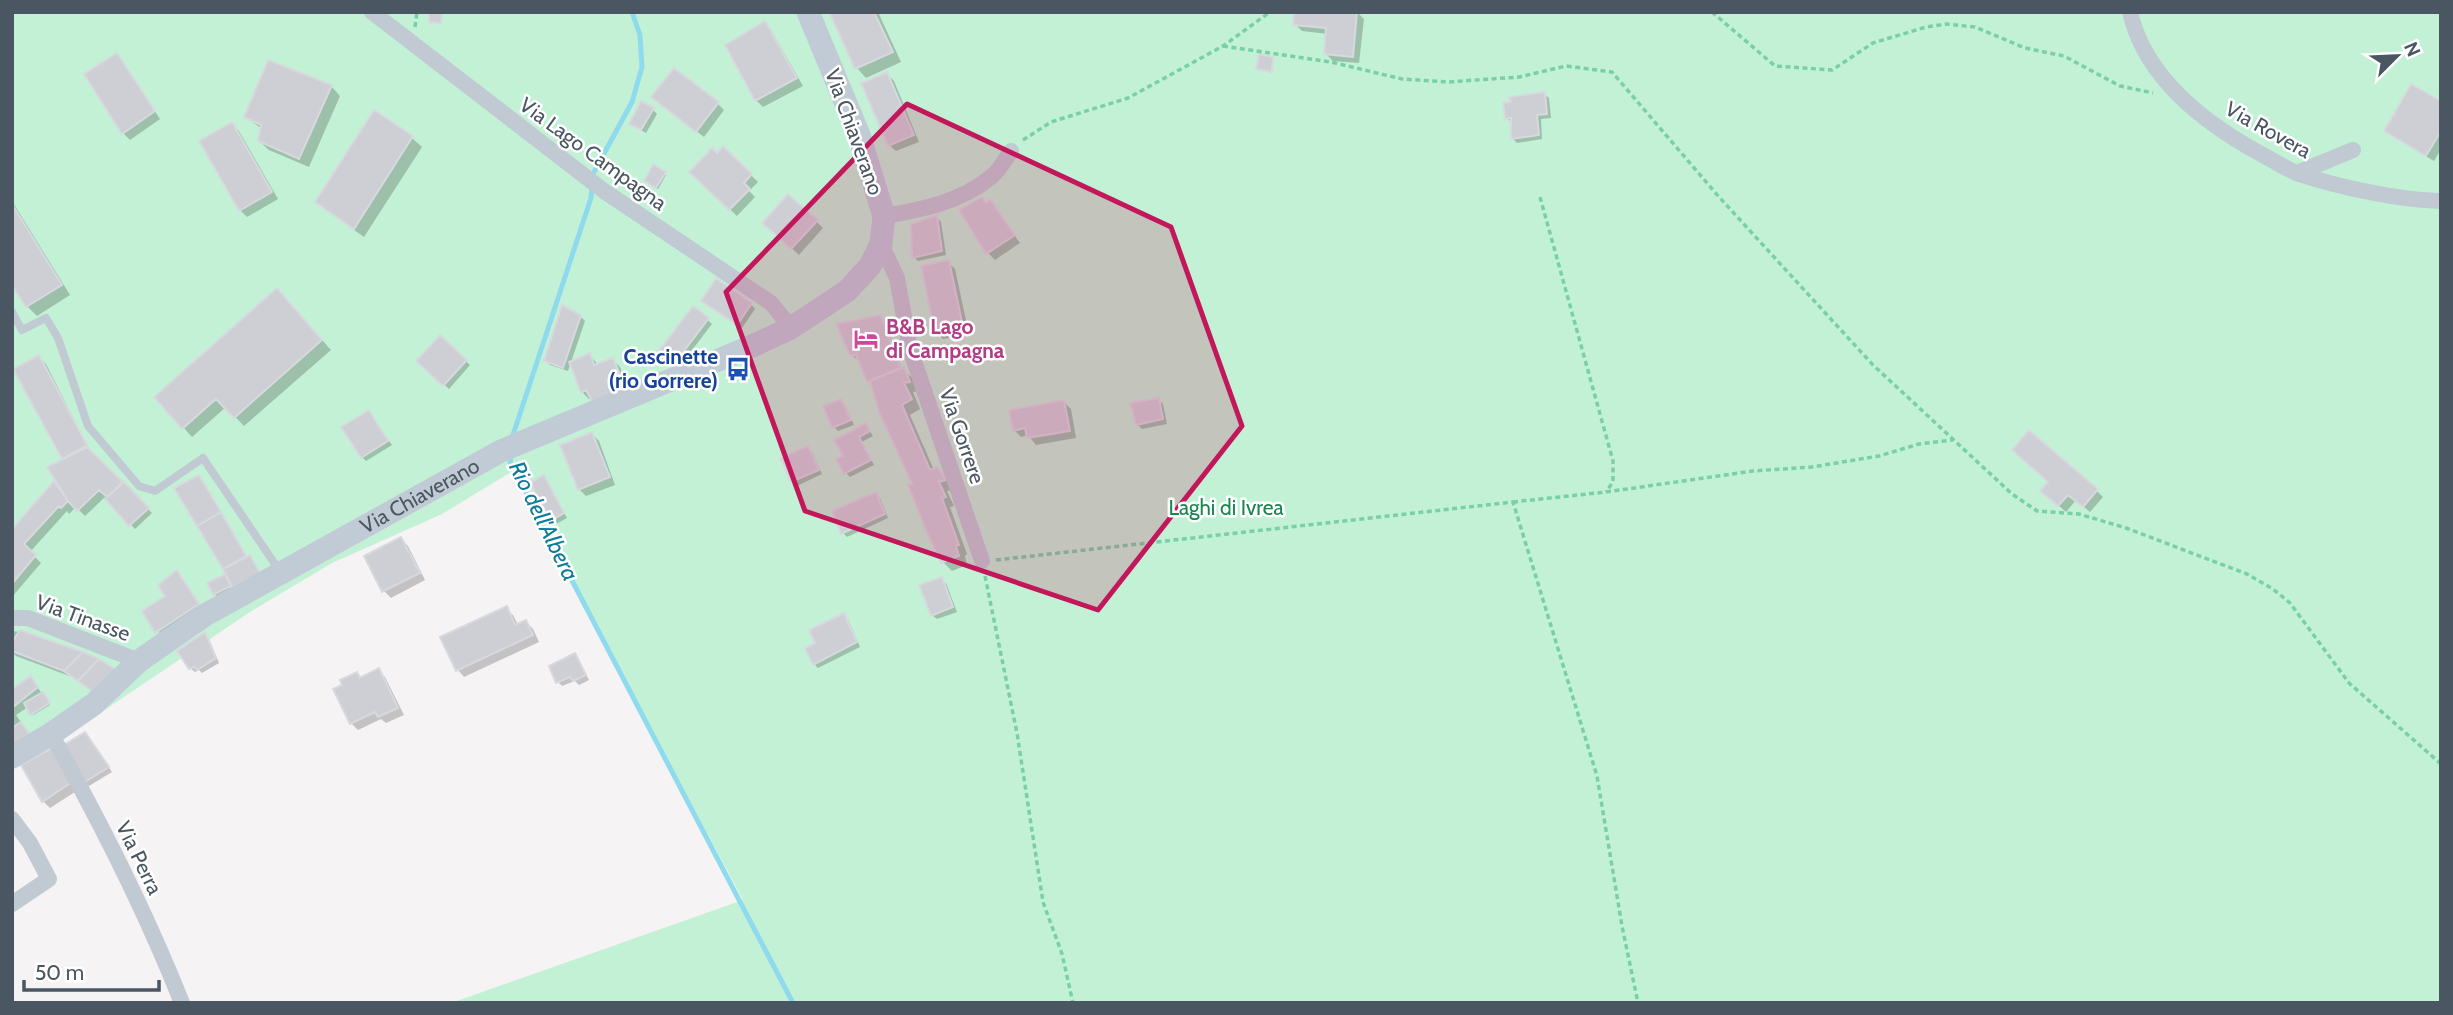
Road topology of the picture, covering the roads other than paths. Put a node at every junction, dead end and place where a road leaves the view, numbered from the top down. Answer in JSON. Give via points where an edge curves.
{"nodes":[{"id":1,"x":373,"y":12,"type":"edge"},
{"id":2,"x":808,"y":12,"type":"edge"},
{"id":3,"x":2130,"y":12,"type":"edge"},
{"id":4,"x":2353,"y":150,"type":"dead end"},
{"id":5,"x":1011,"y":151,"type":"road end"},
{"id":6,"x":2297,"y":173,"type":"junction"},
{"id":7,"x":2441,"y":201,"type":"edge"},
{"id":8,"x":884,"y":216,"type":"junction"},
{"id":9,"x":881,"y":244,"type":"junction"},
{"id":10,"x":12,"y":312,"type":"edge"},
{"id":11,"x":791,"y":328,"type":"junction"},
{"id":12,"x":982,"y":561,"type":"road end"},
{"id":13,"x":281,"y":573,"type":"junction"},
{"id":14,"x":12,"y":618,"type":"edge"},
{"id":15,"x":139,"y":661,"type":"junction"},
{"id":16,"x":51,"y":734,"type":"junction"},
{"id":17,"x":12,"y":757,"type":"edge"},
{"id":18,"x":12,"y":819,"type":"edge"},
{"id":19,"x":12,"y":904,"type":"edge"},
{"id":20,"x":182,"y":1003,"type":"edge"}],
"edges":[{"from":1,"to":11,"type":"street","name":"Via Lago Campagna","via":[[604,191],[771,303]]},
{"from":2,"to":8,"type":"street","name":"Via Chiaverano","via":[[859,135]]},
{"from":3,"to":6,"type":"street","name":"Via Rovera","via":[[2154,65],[2178,98],[2230,137]]},
{"from":4,"to":6,"type":"street"},
{"from":5,"to":8,"type":"street","via":[[993,176],[970,191],[922,210]]},
{"from":6,"to":7,"type":"street","name":"Via Rovera","via":[[2418,201]]},
{"from":8,"to":9,"type":"street","name":"Via Chiaverano"},
{"from":9,"to":11,"type":"street","name":"Via Chiaverano","via":[[870,266],[847,291]]},
{"from":9,"to":12,"type":"street","name":"Via Gorrere","via":[[897,278],[910,349]]},
{"from":10,"to":13,"type":"lane","via":[[22,330],[46,318],[58,338],[88,426],[139,486],[155,491],[202,458]]},
{"from":11,"to":13,"type":"street","name":"Via Chiaverano","via":[[511,448]]},
{"from":13,"to":15,"type":"street","name":"Via Chiaverano","via":[[205,615]]},
{"from":14,"to":15,"type":"street","name":"Via Tinasse","via":[[27,618]]},
{"from":15,"to":16,"type":"street","name":"Via Chiaverano","via":[[94,704]]},
{"from":16,"to":17,"type":"street","name":"Via Chiaverano"},
{"from":16,"to":20,"type":"street","name":"Via Perra","via":[[104,832]]},
{"from":18,"to":19,"type":"street","via":[[49,878]]}]}
